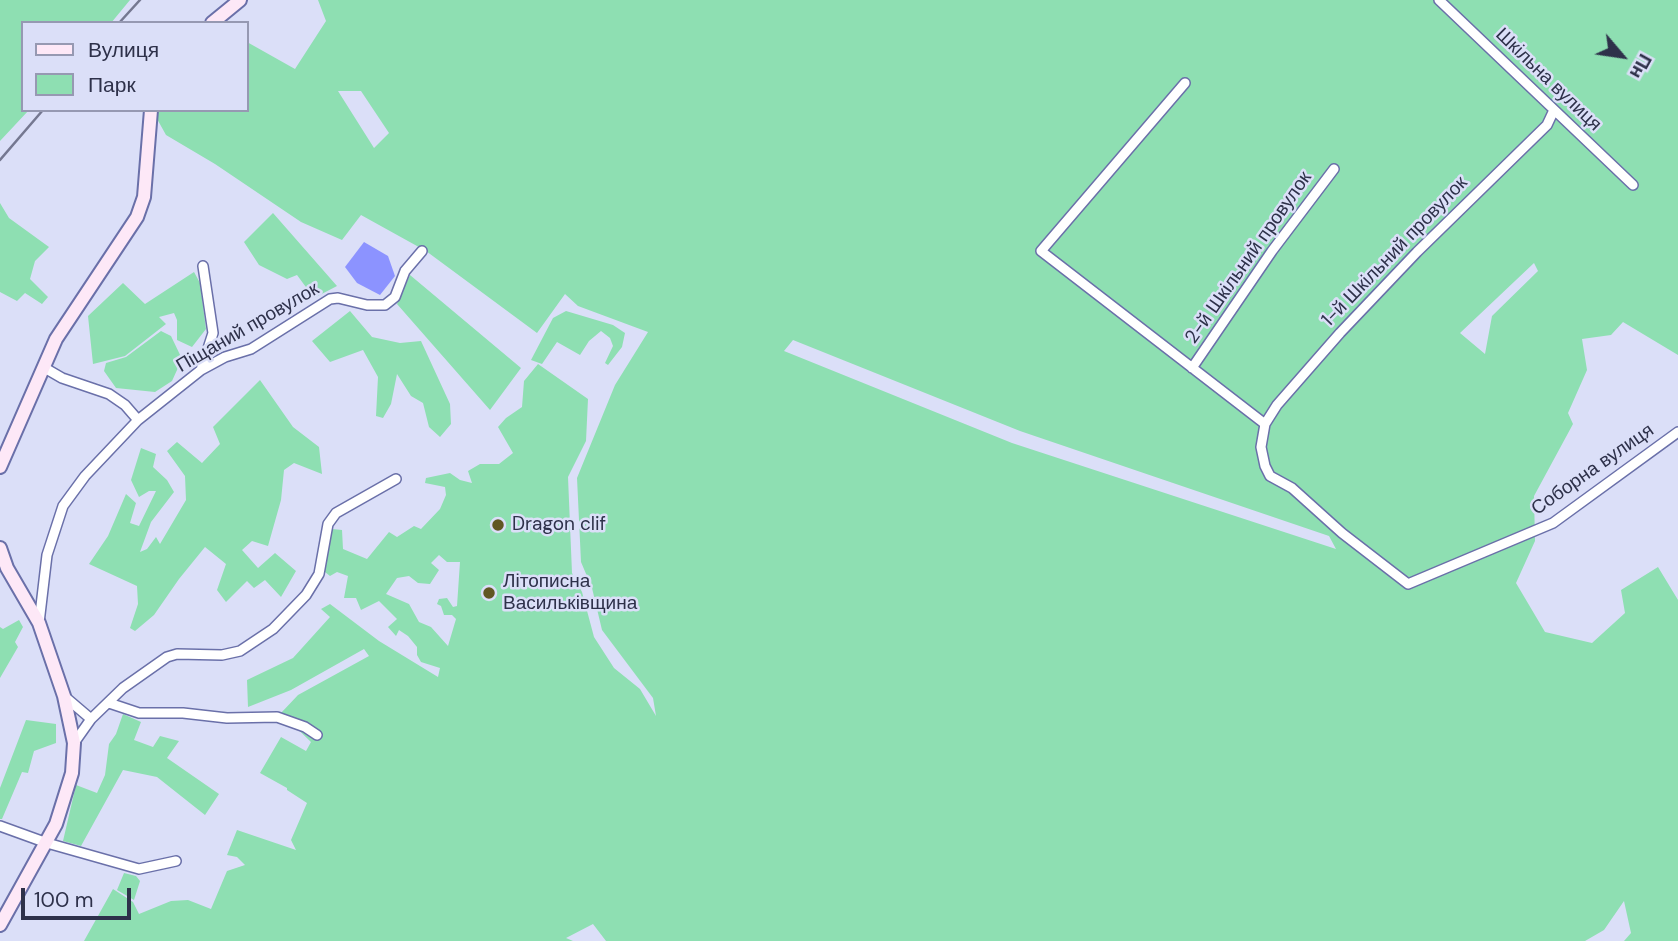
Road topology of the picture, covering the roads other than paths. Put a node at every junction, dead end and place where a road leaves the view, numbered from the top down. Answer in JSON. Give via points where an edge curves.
{"nodes":[{"id":1,"x":240,"y":0,"type":"edge"},
{"id":2,"x":1439,"y":0,"type":"edge"},
{"id":3,"x":214,"y":21,"type":"edge"},
{"id":4,"x":1185,"y":83,"type":"dead end"},
{"id":5,"x":1554,"y":110,"type":"junction"},
{"id":6,"x":152,"y":112,"type":"edge"},
{"id":7,"x":1334,"y":169,"type":"dead end"},
{"id":8,"x":1633,"y":185,"type":"dead end"},
{"id":9,"x":422,"y":251,"type":"dead end"},
{"id":10,"x":203,"y":265,"type":"dead end"},
{"id":11,"x":43,"y":367,"type":"junction"},
{"id":12,"x":1192,"y":368,"type":"junction"},
{"id":13,"x":201,"y":370,"type":"junction"},
{"id":14,"x":138,"y":420,"type":"junction"},
{"id":15,"x":1265,"y":424,"type":"junction"},
{"id":16,"x":1678,"y":432,"type":"edge"},
{"id":17,"x":0,"y":467,"type":"edge"},
{"id":18,"x":396,"y":479,"type":"dead end"},
{"id":19,"x":0,"y":548,"type":"edge"},
{"id":20,"x":39,"y":623,"type":"junction"},
{"id":21,"x":64,"y":696,"type":"junction"},
{"id":22,"x":109,"y":703,"type":"junction"},
{"id":23,"x":91,"y":719,"type":"junction"},
{"id":24,"x":317,"y":735,"type":"dead end"},
{"id":25,"x":74,"y":743,"type":"junction"},
{"id":26,"x":0,"y":826,"type":"edge"},
{"id":27,"x":47,"y":843,"type":"junction"},
{"id":28,"x":176,"y":861,"type":"dead end"},
{"id":29,"x":0,"y":925,"type":"edge"}],
"edges":[{"from":1,"to":3,"type":"street"},
{"from":2,"to":5,"type":"street","name":"Шкільна вулиця"},
{"from":4,"to":12,"type":"street","via":[[1041,251]]},
{"from":5,"to":8,"type":"street","name":"Шкільна вулиця"},
{"from":5,"to":15,"type":"street","name":"1-й Шкільний провулок","via":[[1547,125],[1340,332]]},
{"from":6,"to":11,"type":"street","via":[[144,197],[137,217],[56,339]]},
{"from":7,"to":12,"type":"street","name":"2-й Шкільний провулок"},
{"from":9,"to":13,"type":"street","name":"Піщаний провулок","via":[[405,271],[395,297],[385,305],[330,299],[251,349]]},
{"from":10,"to":13,"type":"street","via":[[213,333]]},
{"from":11,"to":14,"type":"street","via":[[109,394]]},
{"from":11,"to":17,"type":"street"},
{"from":12,"to":15,"type":"street"},
{"from":13,"to":14,"type":"street","name":"Піщаний провулок"},
{"from":14,"to":20,"type":"street","name":"Піщаний провулок","via":[[63,506],[47,555]]},
{"from":15,"to":16,"type":"street","name":"Соборна вулиця","via":[[1261,447],[1270,476],[1292,488],[1408,584],[1553,523]]},
{"from":18,"to":22,"type":"street","via":[[336,513],[328,524],[319,574],[306,595],[273,629],[240,651],[222,656],[167,657]]},
{"from":19,"to":20,"type":"street"},
{"from":20,"to":21,"type":"street"},
{"from":21,"to":23,"type":"street"},
{"from":21,"to":25,"type":"street"},
{"from":22,"to":23,"type":"street"},
{"from":22,"to":24,"type":"street","via":[[139,713],[276,717]]},
{"from":23,"to":25,"type":"street"},
{"from":25,"to":27,"type":"street","via":[[69,785]]},
{"from":26,"to":27,"type":"street"},
{"from":27,"to":28,"type":"street","via":[[139,869]]},
{"from":27,"to":29,"type":"street"}]}
